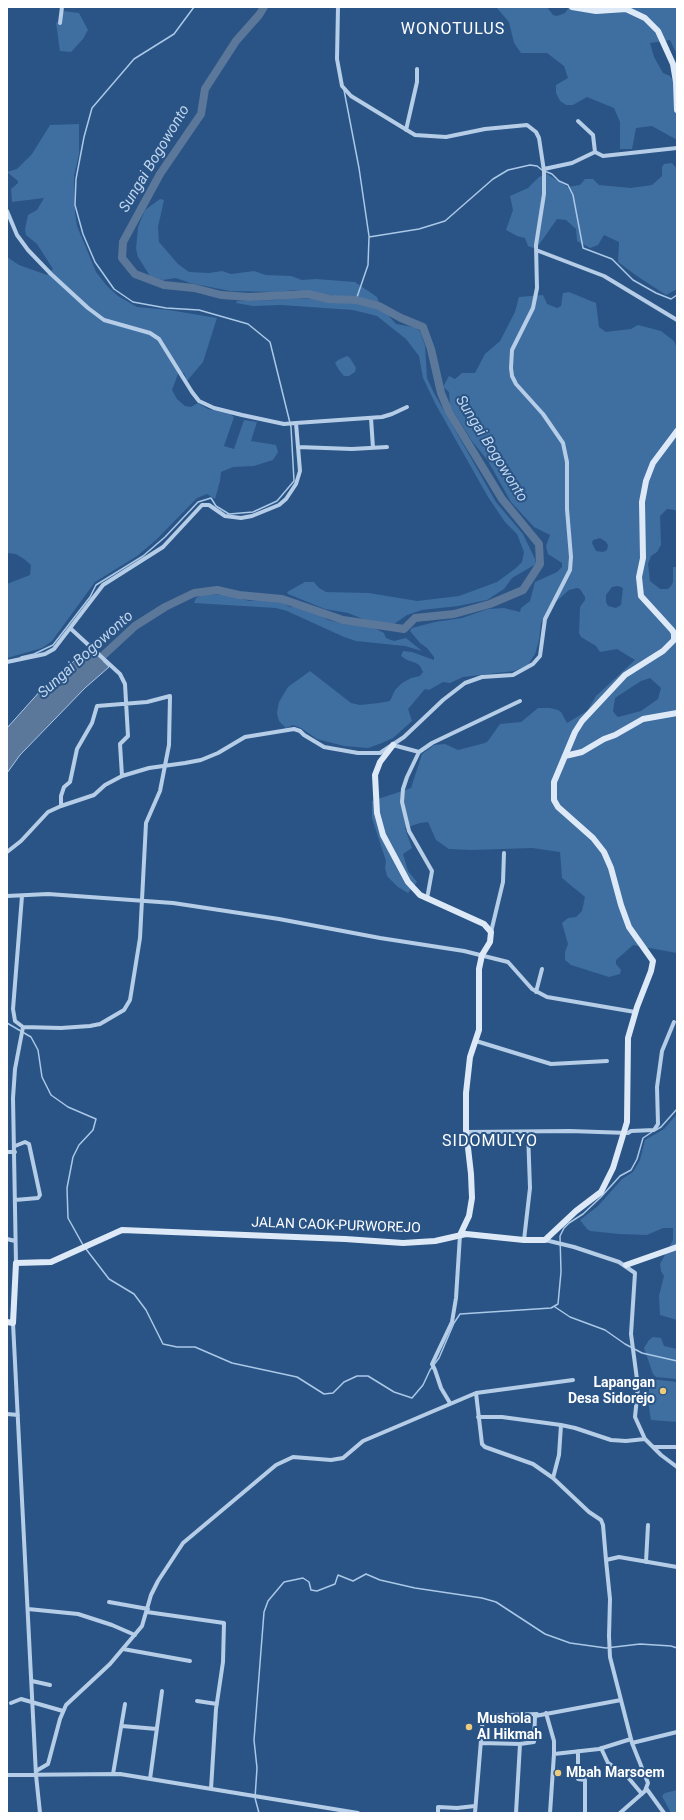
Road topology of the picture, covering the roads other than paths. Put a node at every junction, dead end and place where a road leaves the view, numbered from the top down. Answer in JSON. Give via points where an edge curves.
{"nodes":[{"id":1,"x":62,"y":7,"type":"edge"},
{"id":2,"x":338,"y":7,"type":"edge"},
{"id":3,"x":572,"y":7,"type":"edge"},
{"id":4,"x":60,"y":23,"type":"dead end"},
{"id":5,"x":416,"y":69,"type":"dead end"},
{"id":6,"x":677,"y":110,"type":"edge"},
{"id":7,"x":578,"y":121,"type":"dead end"},
{"id":8,"x":406,"y":130,"type":"junction"},
{"id":9,"x":677,"y":148,"type":"edge"},
{"id":10,"x":595,"y":152,"type":"junction"},
{"id":11,"x":544,"y":171,"type":"junction"},
{"id":12,"x":7,"y":211,"type":"edge"},
{"id":13,"x":536,"y":250,"type":"junction"},
{"id":14,"x":677,"y":320,"type":"edge"},
{"id":15,"x":407,"y":407,"type":"dead end"},
{"id":16,"x":371,"y":418,"type":"junction"},
{"id":17,"x":294,"y":423,"type":"junction"},
{"id":18,"x":677,"y":431,"type":"edge"},
{"id":19,"x":298,"y":447,"type":"junction"},
{"id":20,"x":387,"y":447,"type":"dead end"},
{"id":21,"x":373,"y":448,"type":"junction"},
{"id":22,"x":70,"y":628,"type":"junction"},
{"id":23,"x":7,"y":662,"type":"edge"},
{"id":24,"x":520,"y":701,"type":"dead end"},
{"id":25,"x":127,"y":704,"type":"junction"},
{"id":26,"x":677,"y":713,"type":"edge"},
{"id":27,"x":395,"y":746,"type":"junction"},
{"id":28,"x":419,"y":752,"type":"junction"},
{"id":29,"x":565,"y":756,"type":"junction"},
{"id":30,"x":165,"y":765,"type":"junction"},
{"id":31,"x":122,"y":776,"type":"junction"},
{"id":32,"x":61,"y":806,"type":"junction"},
{"id":33,"x":7,"y":852,"type":"edge"},
{"id":34,"x":504,"y":853,"type":"dead end"},
{"id":35,"x":7,"y":896,"type":"edge"},
{"id":36,"x":22,"y":896,"type":"junction"},
{"id":37,"x":427,"y":899,"type":"junction"},
{"id":38,"x":141,"y":901,"type":"junction"},
{"id":39,"x":491,"y":930,"type":"junction"},
{"id":40,"x":482,"y":956,"type":"junction"},
{"id":41,"x":542,"y":969,"type":"dead end"},
{"id":42,"x":536,"y":992,"type":"junction"},
{"id":43,"x":635,"y":1012,"type":"junction"},
{"id":44,"x":674,"y":1022,"type":"dead end"},
{"id":45,"x":23,"y":1029,"type":"junction"},
{"id":46,"x":476,"y":1041,"type":"junction"},
{"id":47,"x":607,"y":1061,"type":"dead end"},
{"id":48,"x":466,"y":1132,"type":"junction"},
{"id":49,"x":528,"y":1132,"type":"junction"},
{"id":50,"x":624,"y":1132,"type":"junction"},
{"id":51,"x":15,"y":1146,"type":"junction"},
{"id":52,"x":7,"y":1152,"type":"edge"},
{"id":53,"x":15,"y":1152,"type":"junction"},
{"id":54,"x":14,"y":1200,"type":"junction"},
{"id":55,"x":460,"y":1235,"type":"junction"},
{"id":56,"x":7,"y":1239,"type":"edge"},
{"id":57,"x":524,"y":1240,"type":"junction"},
{"id":58,"x":545,"y":1240,"type":"junction"},
{"id":59,"x":15,"y":1241,"type":"junction"},
{"id":60,"x":677,"y":1247,"type":"edge"},
{"id":61,"x":16,"y":1263,"type":"junction"},
{"id":62,"x":626,"y":1265,"type":"junction"},
{"id":63,"x":10,"y":1322,"type":"edge"},
{"id":64,"x":573,"y":1380,"type":"dead end"},
{"id":65,"x":476,"y":1393,"type":"junction"},
{"id":66,"x":450,"y":1403,"type":"junction"},
{"id":67,"x":7,"y":1414,"type":"edge"},
{"id":68,"x":18,"y":1415,"type":"junction"},
{"id":69,"x":478,"y":1418,"type":"junction"},
{"id":70,"x":561,"y":1425,"type":"junction"},
{"id":71,"x":645,"y":1439,"type":"junction"},
{"id":72,"x":653,"y":1447,"type":"junction"},
{"id":73,"x":677,"y":1447,"type":"edge"},
{"id":74,"x":677,"y":1467,"type":"edge"},
{"id":75,"x":553,"y":1478,"type":"junction"},
{"id":76,"x":648,"y":1525,"type":"dead end"},
{"id":77,"x":606,"y":1560,"type":"junction"},
{"id":78,"x":646,"y":1562,"type":"junction"},
{"id":79,"x":677,"y":1567,"type":"edge"},
{"id":80,"x":109,"y":1602,"type":"dead end"},
{"id":81,"x":28,"y":1609,"type":"junction"},
{"id":82,"x":147,"y":1611,"type":"junction"},
{"id":83,"x":135,"y":1635,"type":"junction"},
{"id":84,"x":123,"y":1649,"type":"junction"},
{"id":85,"x":190,"y":1661,"type":"dead end"},
{"id":86,"x":32,"y":1681,"type":"junction"},
{"id":87,"x":50,"y":1685,"type":"dead end"},
{"id":88,"x":162,"y":1691,"type":"dead end"},
{"id":89,"x":621,"y":1700,"type":"junction"},
{"id":90,"x":197,"y":1701,"type":"dead end"},
{"id":91,"x":33,"y":1702,"type":"junction"},
{"id":92,"x":11,"y":1703,"type":"dead end"},
{"id":93,"x":126,"y":1704,"type":"dead end"},
{"id":94,"x":217,"y":1704,"type":"junction"},
{"id":95,"x":62,"y":1711,"type":"junction"},
{"id":96,"x":546,"y":1713,"type":"junction"},
{"id":97,"x":537,"y":1714,"type":"junction"},
{"id":98,"x":122,"y":1726,"type":"junction"},
{"id":99,"x":157,"y":1729,"type":"junction"},
{"id":100,"x":677,"y":1732,"type":"edge"},
{"id":101,"x":634,"y":1741,"type":"junction"},
{"id":102,"x":481,"y":1743,"type":"junction"},
{"id":103,"x":521,"y":1744,"type":"junction"},
{"id":104,"x":601,"y":1748,"type":"junction"},
{"id":105,"x":578,"y":1751,"type":"junction"},
{"id":106,"x":554,"y":1754,"type":"junction"},
{"id":107,"x":36,"y":1773,"type":"junction"},
{"id":108,"x":113,"y":1774,"type":"junction"},
{"id":109,"x":7,"y":1775,"type":"edge"},
{"id":110,"x":150,"y":1779,"type":"junction"},
{"id":111,"x":646,"y":1788,"type":"junction"},
{"id":112,"x":211,"y":1789,"type":"junction"},
{"id":113,"x":642,"y":1794,"type":"junction"},
{"id":114,"x":475,"y":1806,"type":"junction"},
{"id":115,"x":40,"y":1813,"type":"edge"},
{"id":116,"x":358,"y":1813,"type":"edge"},
{"id":117,"x":438,"y":1813,"type":"edge"},
{"id":118,"x":475,"y":1813,"type":"edge"},
{"id":119,"x":516,"y":1813,"type":"edge"},
{"id":120,"x":550,"y":1813,"type":"edge"},
{"id":121,"x":585,"y":1813,"type":"edge"},
{"id":122,"x":620,"y":1813,"type":"edge"},
{"id":123,"x":664,"y":1813,"type":"edge"}],
"edges":[{"from":1,"to":4,"type":"street"},
{"from":2,"to":8,"type":"street","via":[[337,59],[344,87],[352,96]]},
{"from":3,"to":6,"type":"street","via":[[596,10],[626,9],[645,18],[658,31],[672,64],[676,82]]},
{"from":5,"to":8,"type":"street","via":[[417,82]]},
{"from":7,"to":10,"type":"street","via":[[593,135]]},
{"from":8,"to":11,"type":"street","via":[[424,137],[446,137],[491,128],[527,125],[539,138]]},
{"from":9,"to":10,"type":"street","via":[[609,156]]},
{"from":10,"to":11,"type":"street","via":[[572,163]]},
{"from":11,"to":13,"type":"street","via":[[544,194]]},
{"from":12,"to":17,"type":"street","via":[[17,235],[28,250],[88,308],[104,320],[150,333],[159,339],[199,401],[228,412],[284,424]]},
{"from":13,"to":14,"type":"street","via":[[604,276]]},
{"from":13,"to":27,"type":"street","via":[[536,298],[512,350],[511,368],[516,384],[553,428],[566,452],[567,508],[571,540],[570,570],[546,619],[538,660],[513,675],[482,677],[465,683]]},
{"from":15,"to":16,"type":"street","via":[[392,414]]},
{"from":16,"to":17,"type":"street"},
{"from":16,"to":21,"type":"street"},
{"from":17,"to":19,"type":"street"},
{"from":18,"to":29,"type":"street","via":[[653,463],[646,481],[642,502],[642,558],[639,576],[641,596],[672,630],[672,642],[618,682],[582,722]]},
{"from":19,"to":21,"type":"street"},
{"from":19,"to":22,"type":"street","via":[[300,475],[282,502],[252,516],[241,518],[225,516],[209,505],[202,505],[163,547],[103,585]]},
{"from":20,"to":21,"type":"street"},
{"from":22,"to":23,"type":"street","via":[[57,646],[49,652]]},
{"from":22,"to":25,"type":"street","via":[[120,674],[125,684]]},
{"from":24,"to":28,"type":"street","via":[[432,743]]},
{"from":25,"to":30,"type":"street","via":[[170,696],[170,730]]},
{"from":25,"to":31,"type":"street","via":[[128,737],[120,744]]},
{"from":25,"to":32,"type":"street","via":[[96,707],[92,723],[77,749],[71,781],[64,787]]},
{"from":26,"to":29,"type":"street","via":[[644,719],[582,752]]},
{"from":27,"to":28,"type":"street"},
{"from":27,"to":30,"type":"street","via":[[380,753],[358,753],[324,747],[294,729],[251,735],[201,760]]},
{"from":27,"to":37,"type":"street","via":[[380,762],[376,775],[375,794],[380,830],[410,886]]},
{"from":28,"to":37,"type":"street","via":[[406,777],[402,802],[409,831],[432,871]]},
{"from":29,"to":43,"type":"street","via":[[554,782],[554,800],[558,807],[600,845],[611,868],[629,927],[653,961]]},
{"from":30,"to":31,"type":"street"},
{"from":30,"to":38,"type":"street","via":[[160,791],[146,823]]},
{"from":31,"to":32,"type":"street","via":[[105,785],[94,795]]},
{"from":32,"to":33,"type":"street","via":[[48,812]]},
{"from":34,"to":39,"type":"street","via":[[503,882]]},
{"from":35,"to":36,"type":"street"},
{"from":36,"to":38,"type":"street","via":[[48,894]]},
{"from":36,"to":45,"type":"street","via":[[12,1013],[15,1021]]},
{"from":37,"to":39,"type":"street","via":[[484,924]]},
{"from":38,"to":40,"type":"street","via":[[173,903],[279,919]]},
{"from":38,"to":45,"type":"street","via":[[137,958],[130,1000],[124,1010],[94,1025]]},
{"from":39,"to":40,"type":"street","via":[[490,942]]},
{"from":40,"to":42,"type":"street","via":[[508,962]]},
{"from":40,"to":46,"type":"street","via":[[479,985],[480,1020]]},
{"from":41,"to":42,"type":"street"},
{"from":42,"to":43,"type":"street","via":[[546,997]]},
{"from":43,"to":50,"type":"street","via":[[628,1046],[628,1118]]},
{"from":44,"to":50,"type":"street","via":[[662,1051],[657,1087],[658,1125],[652,1130]]},
{"from":45,"to":51,"type":"street","via":[[14,1076]]},
{"from":46,"to":47,"type":"street","via":[[551,1064]]},
{"from":46,"to":48,"type":"street","via":[[470,1057],[466,1093]]},
{"from":48,"to":49,"type":"street"},
{"from":48,"to":55,"type":"street","via":[[472,1198],[469,1216]]},
{"from":49,"to":50,"type":"street"},
{"from":49,"to":57,"type":"street","via":[[530,1188]]},
{"from":50,"to":58,"type":"street","via":[[613,1168],[601,1192]]},
{"from":51,"to":53,"type":"street"},
{"from":51,"to":54,"type":"street","via":[[24,1142],[29,1144],[40,1195],[38,1198]]},
{"from":52,"to":53,"type":"street"},
{"from":53,"to":54,"type":"street"},
{"from":54,"to":59,"type":"street"},
{"from":55,"to":57,"type":"street","name":"JALAN CAOK-PURWOREJO"},
{"from":55,"to":61,"type":"street","name":"JALAN CAOK-PURWOREJO","via":[[403,1244],[337,1238],[127,1229],[117,1231],[51,1262]]},
{"from":55,"to":66,"type":"street","via":[[452,1322],[432,1364],[438,1382]]},
{"from":56,"to":59,"type":"street"},
{"from":57,"to":58,"type":"street","name":"JALAN CAOK-PURWOREJO"},
{"from":58,"to":62,"type":"street"},
{"from":59,"to":61,"type":"street"},
{"from":60,"to":62,"type":"street"},
{"from":61,"to":63,"type":"street"},
{"from":62,"to":71,"type":"street","via":[[636,1275],[632,1312],[632,1344],[638,1387],[635,1417]]},
{"from":63,"to":68,"type":"street"},
{"from":64,"to":65,"type":"street"},
{"from":65,"to":66,"type":"street"},
{"from":65,"to":69,"type":"street"},
{"from":66,"to":82,"type":"street","via":[[363,1441],[343,1458],[331,1460],[293,1457],[276,1465],[183,1543],[158,1581]]},
{"from":67,"to":68,"type":"street"},
{"from":68,"to":81,"type":"street"},
{"from":69,"to":70,"type":"street","via":[[502,1417]]},
{"from":69,"to":75,"type":"street","via":[[483,1446],[528,1461]]},
{"from":70,"to":71,"type":"street","via":[[611,1440]]},
{"from":70,"to":75,"type":"street","via":[[559,1455]]},
{"from":71,"to":72,"type":"street"},
{"from":72,"to":73,"type":"street"},
{"from":72,"to":74,"type":"street"},
{"from":75,"to":77,"type":"street","via":[[603,1522]]},
{"from":76,"to":78,"type":"street"},
{"from":77,"to":78,"type":"street","via":[[619,1557]]},
{"from":77,"to":89,"type":"street","via":[[610,1599],[610,1658]]},
{"from":78,"to":79,"type":"street"},
{"from":80,"to":82,"type":"street"},
{"from":81,"to":83,"type":"street","via":[[78,1614]]},
{"from":81,"to":86,"type":"street"},
{"from":82,"to":83,"type":"street","via":[[142,1626]]},
{"from":82,"to":94,"type":"street","via":[[224,1623],[223,1662]]},
{"from":83,"to":84,"type":"street"},
{"from":84,"to":85,"type":"street"},
{"from":84,"to":95,"type":"street"},
{"from":86,"to":87,"type":"street"},
{"from":86,"to":91,"type":"street"},
{"from":88,"to":99,"type":"street"},
{"from":89,"to":96,"type":"street"},
{"from":89,"to":101,"type":"street"},
{"from":90,"to":94,"type":"street"},
{"from":91,"to":92,"type":"street","via":[[21,1699]]},
{"from":91,"to":95,"type":"street"},
{"from":91,"to":107,"type":"street"},
{"from":93,"to":98,"type":"street"},
{"from":94,"to":112,"type":"street"},
{"from":95,"to":107,"type":"street","via":[[49,1762]]},
{"from":96,"to":97,"type":"street"},
{"from":96,"to":106,"type":"street","via":[[554,1741]]},
{"from":97,"to":102,"type":"street","via":[[483,1716]]},
{"from":97,"to":103,"type":"street","via":[[534,1718],[534,1742]]},
{"from":98,"to":99,"type":"street"},
{"from":98,"to":108,"type":"street"},
{"from":99,"to":110,"type":"street"},
{"from":100,"to":101,"type":"street"},
{"from":101,"to":104,"type":"street"},
{"from":101,"to":111,"type":"street","via":[[646,1775]]},
{"from":102,"to":103,"type":"street"},
{"from":102,"to":114,"type":"street"},
{"from":103,"to":119,"type":"street"},
{"from":104,"to":105,"type":"street"},
{"from":104,"to":113,"type":"street","via":[[608,1763],[626,1775]]},
{"from":105,"to":106,"type":"street"},
{"from":105,"to":121,"type":"street","via":[[578,1779],[585,1780]]},
{"from":106,"to":120,"type":"street"},
{"from":107,"to":108,"type":"street"},
{"from":107,"to":109,"type":"street"},
{"from":107,"to":115,"type":"street"},
{"from":108,"to":110,"type":"street"},
{"from":110,"to":112,"type":"street"},
{"from":111,"to":113,"type":"street"},
{"from":111,"to":123,"type":"street"},
{"from":112,"to":116,"type":"street"},
{"from":113,"to":122,"type":"street"},
{"from":114,"to":117,"type":"street","via":[[438,1807]]},
{"from":114,"to":118,"type":"street"}]}
